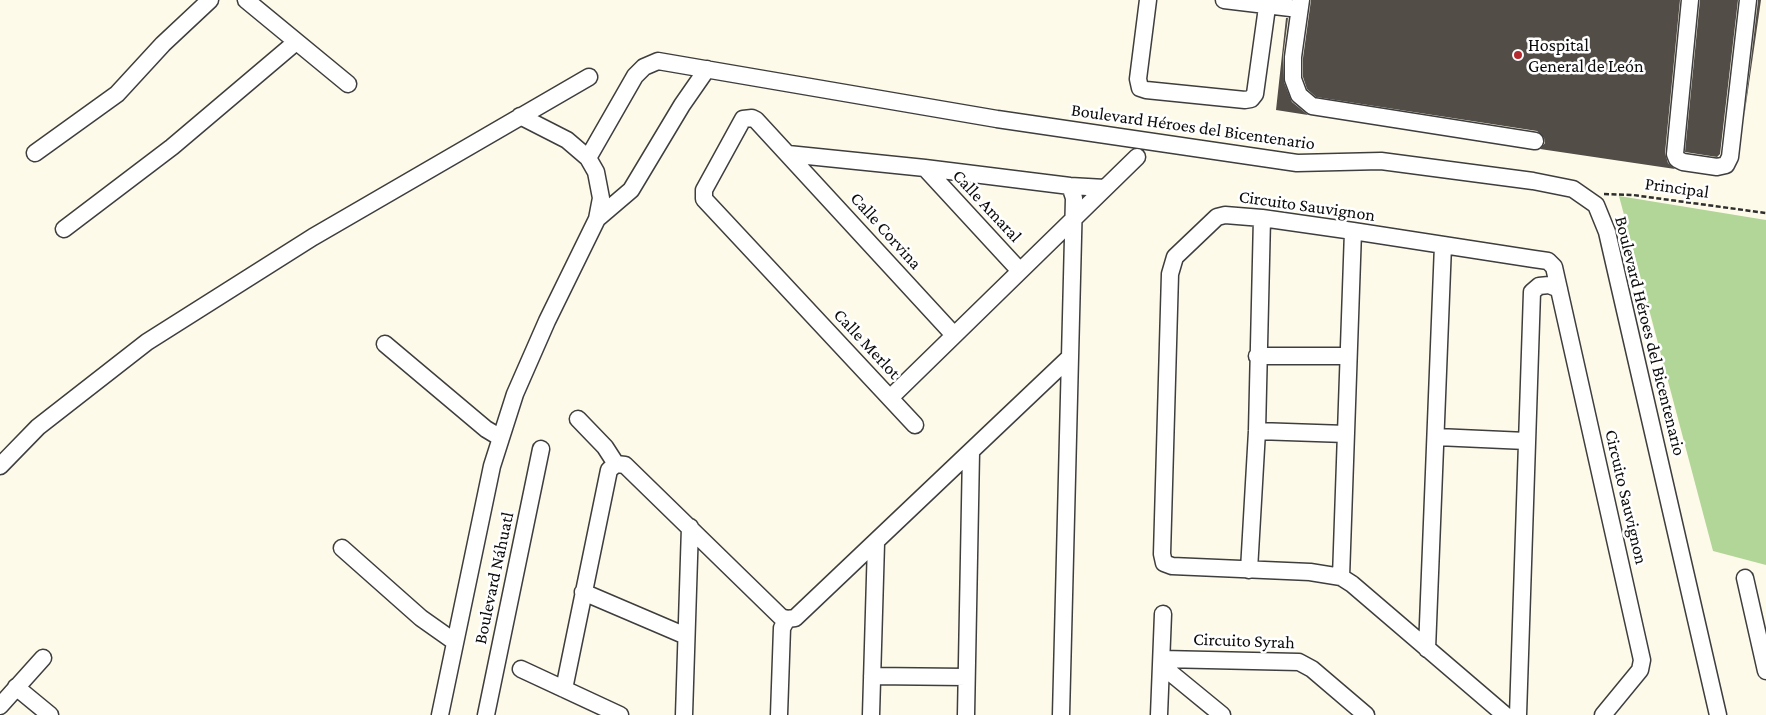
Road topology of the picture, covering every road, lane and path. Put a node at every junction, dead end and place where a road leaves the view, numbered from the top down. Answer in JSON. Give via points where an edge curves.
{"nodes":[{"id":1,"x":210,"y":0,"type":"edge"},
{"id":2,"x":246,"y":0,"type":"edge"},
{"id":3,"x":1148,"y":0,"type":"edge"},
{"id":4,"x":1224,"y":0,"type":"edge"},
{"id":5,"x":1690,"y":0,"type":"edge"},
{"id":6,"x":1748,"y":0,"type":"edge"},
{"id":7,"x":1268,"y":3,"type":"edge"},
{"id":8,"x":1300,"y":4,"type":"edge"},
{"id":9,"x":296,"y":42,"type":"junction"},
{"id":10,"x":707,"y":69,"type":"junction"},
{"id":11,"x":589,"y":77,"type":"dead end"},
{"id":12,"x":348,"y":84,"type":"dead end"},
{"id":13,"x":520,"y":116,"type":"junction"},
{"id":14,"x":747,"y":117,"type":"joint"},
{"id":15,"x":1535,"y":141,"type":"dead end"},
{"id":16,"x":35,"y":153,"type":"dead end"},
{"id":17,"x":788,"y":154,"type":"junction"},
{"id":18,"x":1137,"y":157,"type":"dead end"},
{"id":19,"x":588,"y":158,"type":"junction"},
{"id":20,"x":925,"y":168,"type":"junction"},
{"id":21,"x":1070,"y":186,"type":"junction"},
{"id":22,"x":1105,"y":188,"type":"junction"},
{"id":23,"x":1584,"y":195,"type":"junction"},
{"id":24,"x":1766,"y":213,"type":"edge"},
{"id":25,"x":1262,"y":218,"type":"junction"},
{"id":26,"x":597,"y":219,"type":"junction"},
{"id":27,"x":1073,"y":219,"type":"junction"},
{"id":28,"x":64,"y":229,"type":"dead end"},
{"id":29,"x":1353,"y":231,"type":"junction"},
{"id":30,"x":1050,"y":242,"type":"junction"},
{"id":31,"x":1443,"y":245,"type":"junction"},
{"id":32,"x":1072,"y":259,"type":"junction"},
{"id":33,"x":1020,"y":271,"type":"junction"},
{"id":34,"x":1559,"y":289,"type":"junction"},
{"id":35,"x":954,"y":335,"type":"junction"},
{"id":36,"x":385,"y":344,"type":"dead end"},
{"id":37,"x":1257,"y":356,"type":"junction"},
{"id":38,"x":1348,"y":356,"type":"junction"},
{"id":39,"x":1070,"y":357,"type":"junction"},
{"id":40,"x":1049,"y":377,"type":"junction"},
{"id":41,"x":1069,"y":392,"type":"junction"},
{"id":42,"x":890,"y":398,"type":"junction"},
{"id":43,"x":578,"y":419,"type":"dead end"},
{"id":44,"x":915,"y":425,"type":"dead end"},
{"id":45,"x":1257,"y":432,"type":"junction"},
{"id":46,"x":1346,"y":434,"type":"junction"},
{"id":47,"x":1437,"y":437,"type":"junction"},
{"id":48,"x":501,"y":438,"type":"junction"},
{"id":49,"x":1526,"y":441,"type":"junction"},
{"id":50,"x":541,"y":449,"type":"dead end"},
{"id":51,"x":971,"y":452,"type":"junction"},
{"id":52,"x":616,"y":464,"type":"junction"},
{"id":53,"x":0,"y":466,"type":"edge"},
{"id":54,"x":690,"y":527,"type":"junction"},
{"id":55,"x":876,"y":543,"type":"junction"},
{"id":56,"x":342,"y":548,"type":"dead end"},
{"id":57,"x":1249,"y":570,"type":"junction"},
{"id":58,"x":1341,"y":576,"type":"junction"},
{"id":59,"x":1745,"y":578,"type":"dead end"},
{"id":60,"x":583,"y":592,"type":"junction"},
{"id":61,"x":1163,"y":614,"type":"dead end"},
{"id":62,"x":787,"y":619,"type":"junction"},
{"id":63,"x":686,"y":636,"type":"junction"},
{"id":64,"x":455,"y":642,"type":"junction"},
{"id":65,"x":1427,"y":649,"type":"junction"},
{"id":66,"x":42,"y":658,"type":"dead end"},
{"id":67,"x":1161,"y":662,"type":"junction"},
{"id":68,"x":521,"y":669,"type":"dead end"},
{"id":69,"x":1766,"y":671,"type":"edge"},
{"id":70,"x":872,"y":676,"type":"junction"},
{"id":71,"x":966,"y":677,"type":"junction"},
{"id":72,"x":16,"y":688,"type":"junction"},
{"id":73,"x":564,"y":689,"type":"junction"},
{"id":74,"x":0,"y":706,"type":"edge"},
{"id":75,"x":50,"y":715,"type":"edge"},
{"id":76,"x":440,"y":715,"type":"edge"},
{"id":77,"x":486,"y":715,"type":"edge"},
{"id":78,"x":620,"y":715,"type":"edge"},
{"id":79,"x":684,"y":715,"type":"edge"},
{"id":80,"x":778,"y":715,"type":"edge"},
{"id":81,"x":871,"y":715,"type":"edge"},
{"id":82,"x":966,"y":715,"type":"edge"},
{"id":83,"x":1061,"y":715,"type":"edge"},
{"id":84,"x":1159,"y":715,"type":"edge"},
{"id":85,"x":1222,"y":715,"type":"edge"},
{"id":86,"x":1366,"y":715,"type":"edge"},
{"id":87,"x":1505,"y":715,"type":"edge"},
{"id":88,"x":1518,"y":715,"type":"edge"},
{"id":89,"x":1603,"y":715,"type":"edge"},
{"id":90,"x":1718,"y":715,"type":"edge"}],
"edges":[{"from":1,"to":16,"type":"street","via":[[117,94]]},
{"from":2,"to":9,"type":"street"},
{"from":3,"to":7,"type":"street","via":[[1138,79],[1142,90],[1248,100],[1255,94]]},
{"from":4,"to":7,"type":"street"},
{"from":5,"to":6,"type":"street","via":[[1675,154],[1683,162],[1717,167],[1726,165],[1730,158]]},
{"from":7,"to":8,"type":"street"},
{"from":8,"to":15,"type":"street","via":[[1293,79],[1299,95],[1312,106]]},
{"from":9,"to":12,"type":"street"},
{"from":9,"to":28,"type":"street","via":[[172,147]]},
{"from":10,"to":19,"type":"street","name":"Boulevard Héroes del Bicentenario","via":[[658,61],[644,67],[635,76]]},
{"from":10,"to":23,"type":"street","name":"Boulevard Héroes del Bicentenario","via":[[1103,135],[1297,163],[1400,163],[1553,184]]},
{"from":10,"to":26,"type":"street","via":[[631,190]]},
{"from":11,"to":13,"type":"street"},
{"from":13,"to":19,"type":"street","via":[[567,140]]},
{"from":13,"to":53,"type":"street","via":[[313,237],[147,342],[38,427]]},
{"from":14,"to":17,"type":"street","name":"Calle Corvina","via":[[756,120]]},
{"from":14,"to":42,"type":"street","name":"Calle Merlot","via":[[740,122],[704,190],[704,199]]},
{"from":17,"to":20,"type":"street"},
{"from":17,"to":35,"type":"street","name":"Calle Corvina"},
{"from":18,"to":22,"type":"street","name":"Calle Merlot"},
{"from":19,"to":26,"type":"street","via":[[596,172],[601,198]]},
{"from":20,"to":21,"type":"street"},
{"from":20,"to":33,"type":"street","name":"Calle Amaral"},
{"from":21,"to":22,"type":"street"},
{"from":21,"to":27,"type":"street","via":[[1074,198]]},
{"from":22,"to":27,"type":"street","name":"Calle Merlot"},
{"from":23,"to":24,"type":"path","name":"Principal","via":[[1619,193]]},
{"from":23,"to":90,"type":"street","name":"Boulevard Héroes del Bicentenario","via":[[1596,205],[1606,232]]},
{"from":25,"to":29,"type":"street","name":"Circuito Sauvignon"},
{"from":25,"to":37,"type":"street"},
{"from":25,"to":57,"type":"street","name":"Circuito Sauvignon","via":[[1217,217],[1175,257],[1170,274],[1162,559],[1172,566]]},
{"from":26,"to":48,"type":"street","name":"Boulevard Náhuatl","via":[[526,366]]},
{"from":27,"to":30,"type":"street","name":"Calle Merlot"},
{"from":27,"to":32,"type":"street"},
{"from":29,"to":31,"type":"street","name":"Circuito Sauvignon"},
{"from":29,"to":38,"type":"street"},
{"from":30,"to":32,"type":"street","name":"Calle Amaral","via":[[1064,249]]},
{"from":30,"to":33,"type":"street","name":"Calle Merlot"},
{"from":31,"to":34,"type":"street","name":"Circuito Sauvignon","via":[[1548,261],[1554,267]]},
{"from":31,"to":47,"type":"street"},
{"from":32,"to":39,"type":"street"},
{"from":33,"to":35,"type":"street","name":"Calle Merlot"},
{"from":34,"to":49,"type":"street","via":[[1548,285],[1539,286],[1532,292]]},
{"from":34,"to":89,"type":"street","name":"Circuito Sauvignon","via":[[1642,660],[1640,670]]},
{"from":35,"to":42,"type":"street","name":"Calle Merlot"},
{"from":36,"to":48,"type":"street"},
{"from":37,"to":38,"type":"street"},
{"from":37,"to":45,"type":"street"},
{"from":38,"to":46,"type":"street"},
{"from":39,"to":40,"type":"street"},
{"from":39,"to":41,"type":"street"},
{"from":40,"to":41,"type":"street","via":[[1064,385]]},
{"from":40,"to":51,"type":"street"},
{"from":41,"to":83,"type":"street"},
{"from":42,"to":44,"type":"street"},
{"from":43,"to":52,"type":"street","via":[[606,447]]},
{"from":45,"to":46,"type":"street"},
{"from":45,"to":57,"type":"street"},
{"from":46,"to":58,"type":"street"},
{"from":47,"to":49,"type":"street"},
{"from":47,"to":65,"type":"street"},
{"from":48,"to":64,"type":"street","name":"Boulevard Náhuatl","via":[[492,466]]},
{"from":49,"to":88,"type":"street"},
{"from":50,"to":77,"type":"street","name":"Boulevard Náhuatl"},
{"from":51,"to":55,"type":"street"},
{"from":51,"to":71,"type":"street"},
{"from":52,"to":54,"type":"street","via":[[625,465]]},
{"from":52,"to":60,"type":"street","via":[[609,470]]},
{"from":54,"to":62,"type":"street","via":[[768,606]]},
{"from":54,"to":63,"type":"street"},
{"from":55,"to":62,"type":"street","via":[[799,617]]},
{"from":55,"to":70,"type":"street"},
{"from":56,"to":64,"type":"street","via":[[421,618]]},
{"from":57,"to":58,"type":"street","name":"Circuito Sauvignon"},
{"from":58,"to":65,"type":"street"},
{"from":59,"to":69,"type":"street"},
{"from":60,"to":63,"type":"street"},
{"from":60,"to":73,"type":"street"},
{"from":61,"to":67,"type":"street"},
{"from":62,"to":80,"type":"street","via":[[782,628]]},
{"from":63,"to":79,"type":"street"},
{"from":64,"to":76,"type":"street","name":"Boulevard Náhuatl"},
{"from":65,"to":87,"type":"street"},
{"from":66,"to":72,"type":"street"},
{"from":67,"to":84,"type":"street"},
{"from":67,"to":85,"type":"street"},
{"from":67,"to":86,"type":"street","name":"Circuito Syrah","via":[[1299,662],[1312,669]]},
{"from":68,"to":73,"type":"street"},
{"from":70,"to":71,"type":"street"},
{"from":70,"to":81,"type":"street"},
{"from":71,"to":82,"type":"street"},
{"from":72,"to":74,"type":"street"},
{"from":72,"to":75,"type":"street"},
{"from":73,"to":78,"type":"street"}]}
